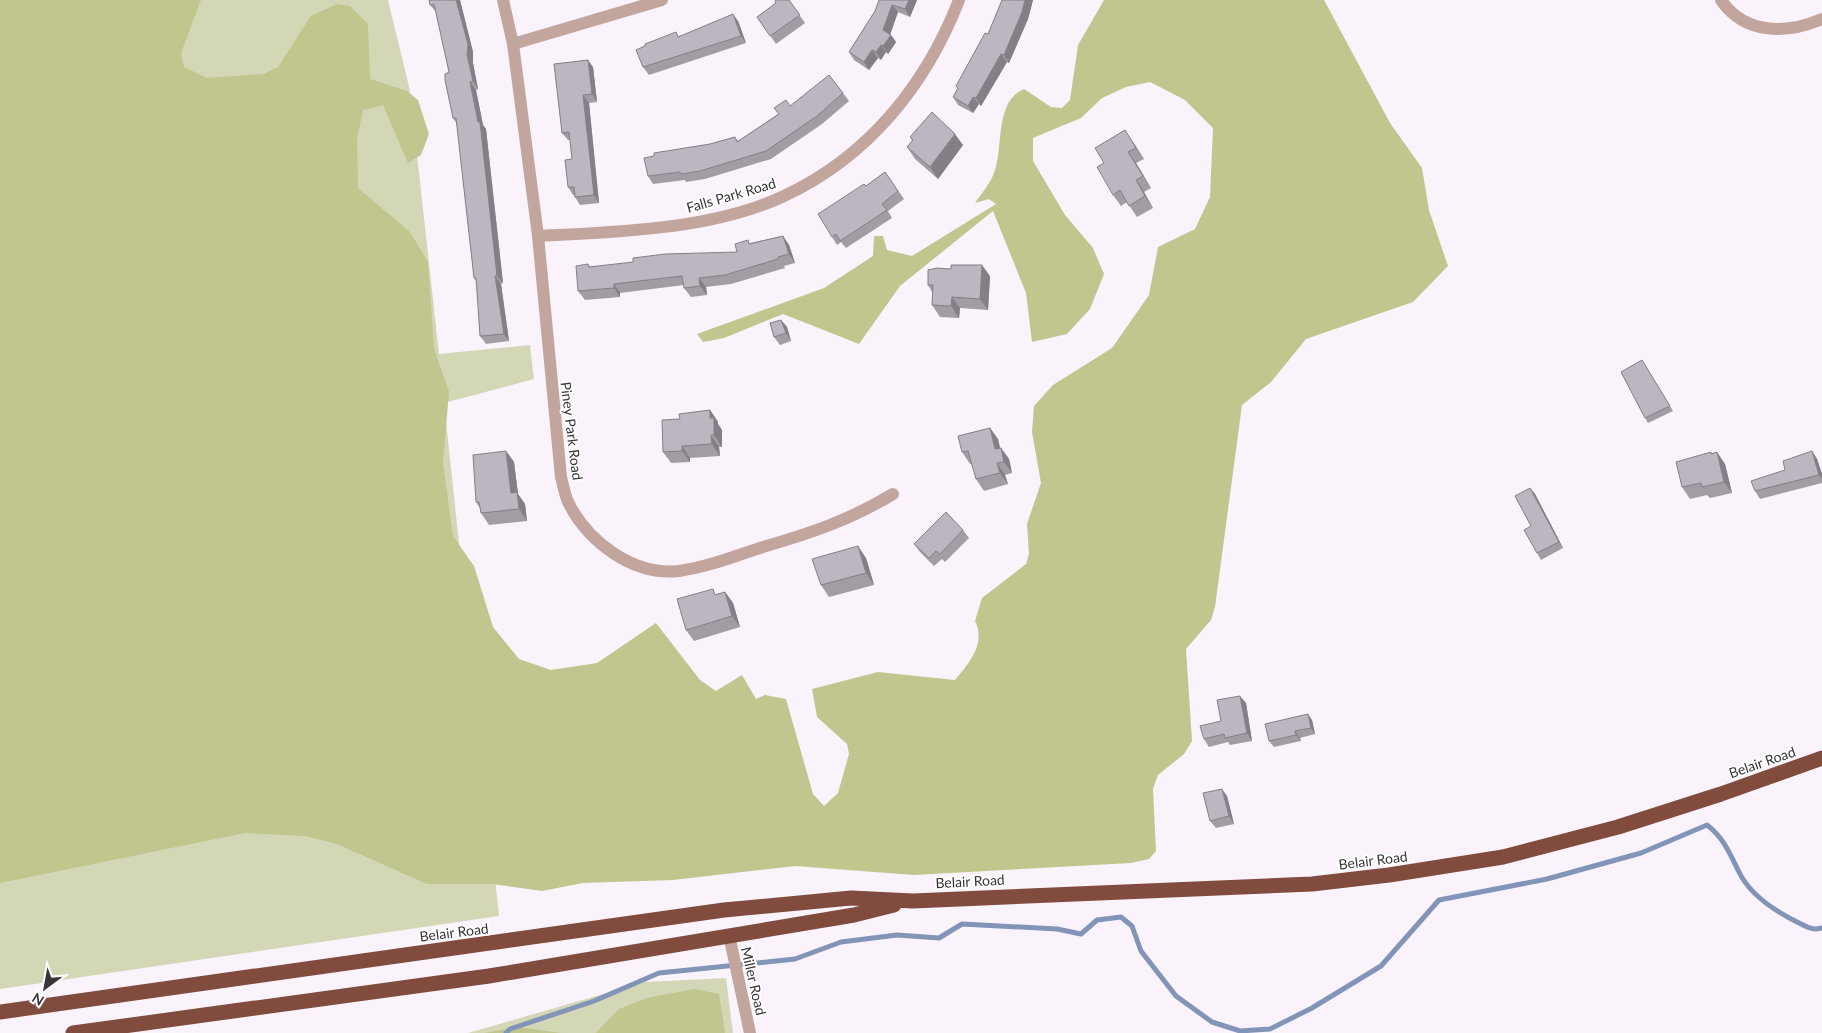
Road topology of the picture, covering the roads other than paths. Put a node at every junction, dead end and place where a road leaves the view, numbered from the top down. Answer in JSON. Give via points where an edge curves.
{"nodes":[{"id":1,"x":503,"y":0,"type":"edge"},
{"id":2,"x":662,"y":0,"type":"edge"},
{"id":3,"x":959,"y":0,"type":"edge"},
{"id":4,"x":1721,"y":0,"type":"edge"},
{"id":5,"x":1822,"y":19,"type":"edge"},
{"id":6,"x":513,"y":44,"type":"junction"},
{"id":7,"x":538,"y":236,"type":"junction"},
{"id":8,"x":893,"y":494,"type":"dead end"},
{"id":9,"x":1822,"y":758,"type":"edge"},
{"id":10,"x":913,"y":900,"type":"junction"},
{"id":11,"x":724,"y":910,"type":"junction"},
{"id":12,"x":729,"y":935,"type":"junction"},
{"id":13,"x":0,"y":1012,"type":"edge"},
{"id":14,"x":73,"y":1033,"type":"edge"},
{"id":15,"x":750,"y":1033,"type":"edge"}],
"edges":[{"from":1,"to":6,"type":"street","name":"Piney Park Road"},
{"from":2,"to":6,"type":"street"},
{"from":3,"to":7,"type":"street","name":"Falls Park Road","via":[[929,63],[889,120],[843,162],[814,180],[756,207],[682,224]]},
{"from":4,"to":5,"type":"street","via":[[1736,16],[1763,29],[1794,29]]},
{"from":6,"to":7,"type":"street","name":"Piney Park Road"},
{"from":7,"to":8,"type":"street","name":"Piney Park Road","via":[[561,477],[568,502],[603,547],[654,571],[707,566],[856,516]]},
{"from":9,"to":10,"type":"highway","name":"Belair Road","via":[[1618,827],[1503,857],[1389,875],[1312,884]]},
{"from":10,"to":11,"type":"highway","name":"Belair Road","via":[[850,898]]},
{"from":10,"to":12,"type":"highway","name":"Belair Road","via":[[854,915]]},
{"from":11,"to":12,"type":"highway"},
{"from":11,"to":13,"type":"highway","name":"Belair Road"},
{"from":12,"to":14,"type":"highway","name":"Belair Road","via":[[488,976]]},
{"from":12,"to":15,"type":"street","name":"Miller Road"}]}
